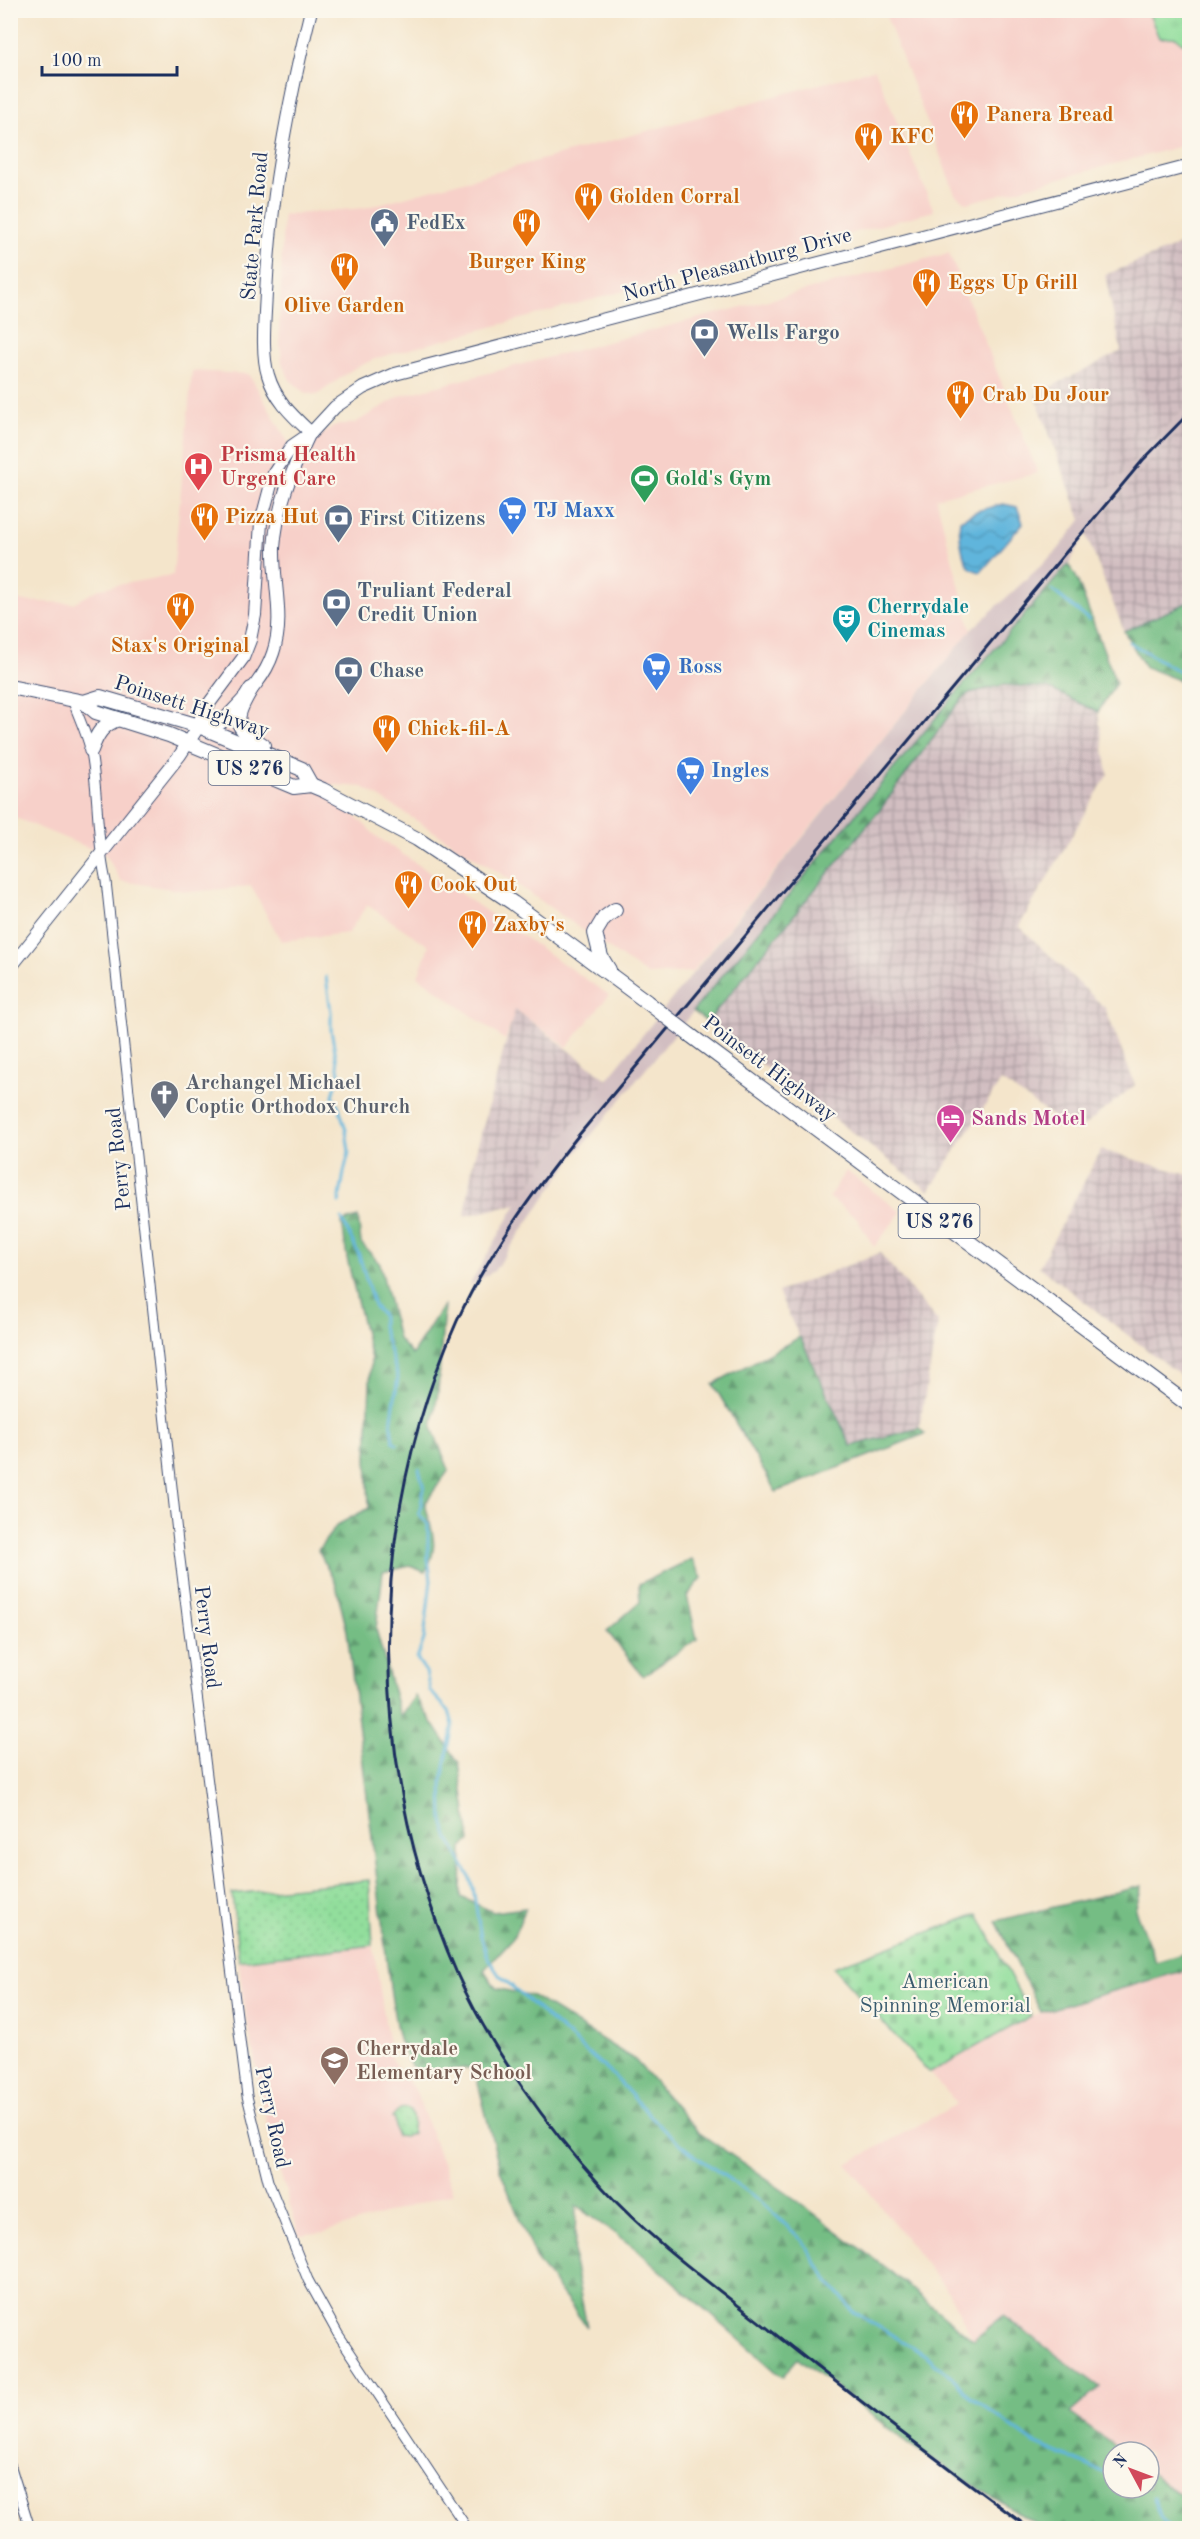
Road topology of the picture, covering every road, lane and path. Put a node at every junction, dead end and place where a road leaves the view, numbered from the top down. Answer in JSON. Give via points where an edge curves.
{"nodes":[{"id":1,"x":311,"y":10,"type":"edge"},
{"id":2,"x":1190,"y":166,"type":"edge"},
{"id":3,"x":311,"y":433,"type":"junction"},
{"id":4,"x":10,"y":687,"type":"edge"},
{"id":5,"x":251,"y":689,"type":"junction"},
{"id":6,"x":78,"y":700,"type":"junction"},
{"id":7,"x":118,"y":719,"type":"junction"},
{"id":8,"x":199,"y":726,"type":"junction"},
{"id":9,"x":188,"y":743,"type":"junction"},
{"id":10,"x":91,"y":750,"type":"junction"},
{"id":11,"x":287,"y":761,"type":"junction"},
{"id":12,"x":311,"y":785,"type":"junction"},
{"id":13,"x":100,"y":857,"type":"junction"},
{"id":14,"x":615,"y":910,"type":"dead end"},
{"id":15,"x":10,"y":968,"type":"edge"},
{"id":16,"x":613,"y":977,"type":"junction"},
{"id":17,"x":1190,"y":1406,"type":"edge"},
{"id":18,"x":10,"y":2464,"type":"edge"},
{"id":19,"x":30,"y":2529,"type":"edge"},
{"id":20,"x":467,"y":2529,"type":"edge"}],
"edges":[{"from":1,"to":3,"type":"main road","name":"State Park Road","via":[[280,151],[269,236],[265,330],[266,369],[273,388]]},
{"from":2,"to":3,"type":"main road","name":"North Pleasantburg Drive","via":[[395,374],[347,397]]},
{"from":3,"to":5,"type":"main road","via":[[287,483],[277,526],[274,555],[279,614],[273,653]]},
{"from":3,"to":8,"type":"main road","via":[[292,446],[270,482],[259,536],[253,629],[243,658],[202,713]]},
{"from":4,"to":6,"type":"highway","name":"Poinsett Highway","number":"US 276"},
{"from":5,"to":8,"type":"main road","via":[[221,723]]},
{"from":5,"to":11,"type":"highway","via":[[238,710],[239,725],[243,732]]},
{"from":6,"to":7,"type":"highway","name":"Poinsett Highway","number":"US 276","via":[[96,712]]},
{"from":6,"to":8,"type":"highway","name":"Poinsett Highway","number":"US 276","via":[[100,697]]},
{"from":6,"to":10,"type":"street","name":"Perry Road"},
{"from":7,"to":9,"type":"highway","name":"Poinsett Highway","number":"US 276"},
{"from":7,"to":10,"type":"highway","via":[[105,724]]},
{"from":8,"to":9,"type":"main road"},
{"from":8,"to":11,"type":"highway","name":"Poinsett Highway","number":"US 276"},
{"from":9,"to":12,"type":"highway","name":"Poinsett Highway","number":"US 276","via":[[294,787]]},
{"from":9,"to":13,"type":"main road"},
{"from":10,"to":13,"type":"street","name":"Perry Road"},
{"from":11,"to":12,"type":"highway","name":"Poinsett Highway","number":"US 276","via":[[302,769]]},
{"from":12,"to":16,"type":"highway","name":"Poinsett Highway","number":"US 276","via":[[375,816],[459,866]]},
{"from":13,"to":15,"type":"main road"},
{"from":13,"to":20,"type":"street","name":"Perry Road","via":[[106,881],[221,1893],[247,2096],[259,2152],[293,2248],[323,2308]]},
{"from":14,"to":16,"type":"highway","via":[[604,918],[595,933],[601,957]]},
{"from":16,"to":17,"type":"highway","name":"Poinsett Highway","number":"US 276","bridge":true},
{"from":18,"to":19,"type":"street"}]}
